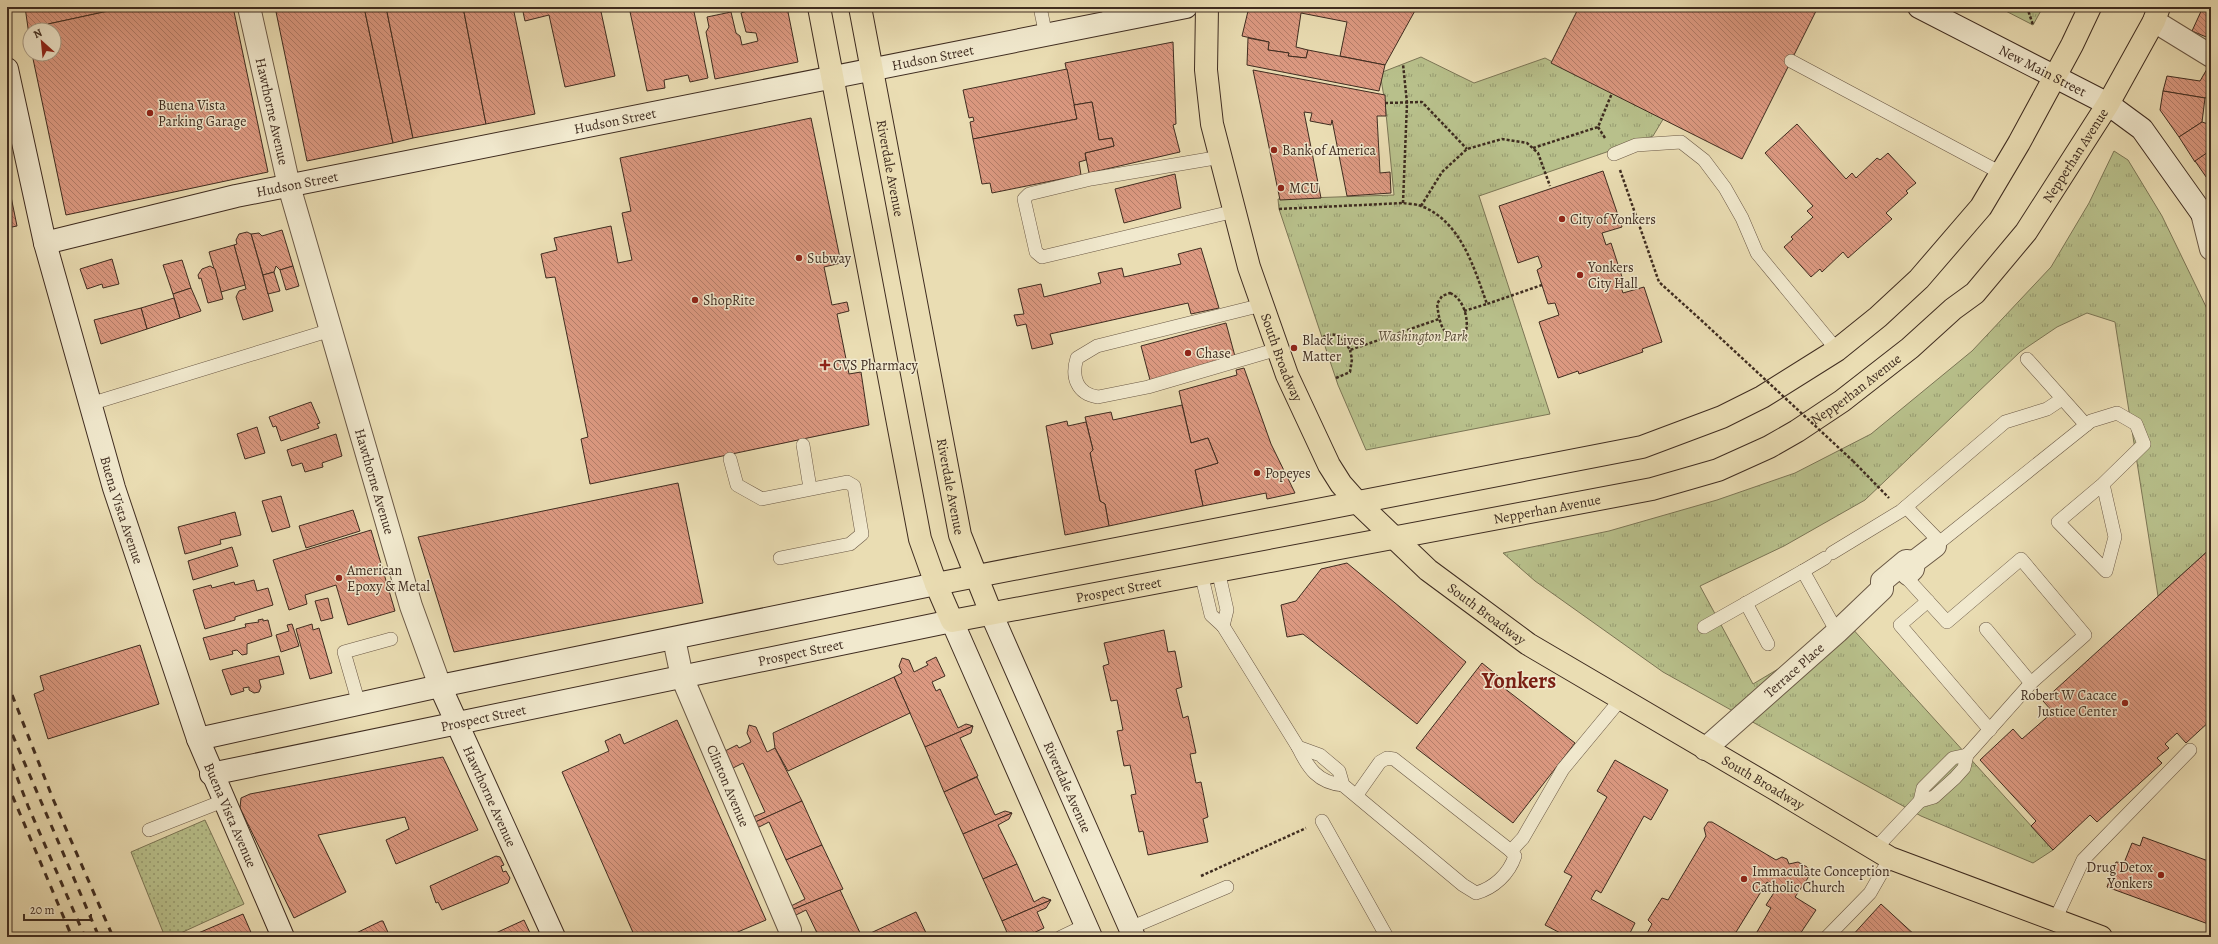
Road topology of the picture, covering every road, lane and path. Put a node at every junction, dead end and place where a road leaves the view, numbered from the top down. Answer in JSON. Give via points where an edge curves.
{"nodes":[{"id":1,"x":249,"y":7,"type":"edge"},
{"id":2,"x":819,"y":7,"type":"edge"},
{"id":3,"x":860,"y":7,"type":"edge"},
{"id":4,"x":1040,"y":7,"type":"edge"},
{"id":5,"x":1186,"y":7,"type":"edge"},
{"id":6,"x":1207,"y":7,"type":"edge"},
{"id":7,"x":1919,"y":7,"type":"edge"},
{"id":8,"x":2027,"y":7,"type":"edge"},
{"id":9,"x":2090,"y":7,"type":"edge"},
{"id":10,"x":2157,"y":14,"type":"edge"},
{"id":11,"x":1110,"y":15,"type":"edge"},
{"id":12,"x":2033,"y":25,"type":"dead end"},
{"id":13,"x":1046,"y":36,"type":"junction"},
{"id":14,"x":2211,"y":56,"type":"edge"},
{"id":15,"x":1791,"y":61,"type":"dead end"},
{"id":16,"x":1403,"y":64,"type":"dead end"},
{"id":17,"x":7,"y":69,"type":"edge"},
{"id":18,"x":872,"y":71,"type":"junction"},
{"id":19,"x":2054,"y":76,"type":"junction"},
{"id":20,"x":832,"y":78,"type":"junction"},
{"id":21,"x":1612,"y":93,"type":"dead end"},
{"id":22,"x":1385,"y":103,"type":"dead end"},
{"id":23,"x":1407,"y":103,"type":"junction"},
{"id":24,"x":2108,"y":104,"type":"junction"},
{"id":25,"x":1598,"y":126,"type":"junction"},
{"id":26,"x":1532,"y":148,"type":"junction"},
{"id":27,"x":1467,"y":149,"type":"junction"},
{"id":28,"x":1614,"y":154,"type":"junction"},
{"id":29,"x":1221,"y":157,"type":"junction"},
{"id":30,"x":2001,"y":173,"type":"junction"},
{"id":31,"x":289,"y":186,"type":"junction"},
{"id":32,"x":1550,"y":186,"type":"dead end"},
{"id":33,"x":1403,"y":203,"type":"junction"},
{"id":34,"x":1421,"y":206,"type":"junction"},
{"id":35,"x":1279,"y":209,"type":"dead end"},
{"id":36,"x":1235,"y":211,"type":"junction"},
{"id":37,"x":2206,"y":220,"type":"edge"},
{"id":38,"x":45,"y":243,"type":"junction"},
{"id":39,"x":2211,"y":249,"type":"edge"},
{"id":40,"x":1542,"y":285,"type":"dead end"},
{"id":41,"x":1487,"y":304,"type":"junction"},
{"id":42,"x":1262,"y":305,"type":"junction"},
{"id":43,"x":1464,"y":311,"type":"junction"},
{"id":44,"x":1439,"y":319,"type":"junction"},
{"id":45,"x":331,"y":330,"type":"junction"},
{"id":46,"x":1323,"y":337,"type":"dead end"},
{"id":47,"x":1278,"y":349,"type":"junction"},
{"id":48,"x":1350,"y":350,"type":"junction"},
{"id":49,"x":1837,"y":350,"type":"junction"},
{"id":50,"x":2027,"y":359,"type":"dead end"},
{"id":51,"x":1336,"y":378,"type":"dead end"},
{"id":52,"x":2062,"y":399,"type":"junction"},
{"id":53,"x":90,"y":404,"type":"junction"},
{"id":54,"x":2086,"y":425,"type":"junction"},
{"id":55,"x":803,"y":445,"type":"dead end"},
{"id":56,"x":730,"y":459,"type":"dead end"},
{"id":57,"x":1853,"y":461,"type":"dead end"},
{"id":58,"x":2102,"y":484,"type":"junction"},
{"id":59,"x":810,"y":488,"type":"junction"},
{"id":60,"x":1357,"y":502,"type":"junction"},
{"id":61,"x":1906,"y":507,"type":"junction"},
{"id":62,"x":1392,"y":537,"type":"junction"},
{"id":63,"x":1937,"y":544,"type":"junction"},
{"id":64,"x":780,"y":558,"type":"dead end"},
{"id":65,"x":1910,"y":569,"type":"junction"},
{"id":66,"x":1803,"y":571,"type":"junction"},
{"id":67,"x":1209,"y":572,"type":"junction"},
{"id":68,"x":975,"y":577,"type":"junction"},
{"id":69,"x":936,"y":584,"type":"junction"},
{"id":70,"x":1928,"y":601,"type":"junction"},
{"id":71,"x":1746,"y":603,"type":"junction"},
{"id":72,"x":991,"y":613,"type":"junction"},
{"id":73,"x":952,"y":621,"type":"junction"},
{"id":74,"x":1704,"y":627,"type":"dead end"},
{"id":75,"x":1986,"y":630,"type":"dead end"},
{"id":76,"x":1837,"y":632,"type":"junction"},
{"id":77,"x":391,"y":639,"type":"dead end"},
{"id":78,"x":674,"y":639,"type":"junction"},
{"id":79,"x":1768,"y":644,"type":"dead end"},
{"id":80,"x":682,"y":677,"type":"junction"},
{"id":81,"x":2031,"y":683,"type":"junction"},
{"id":82,"x":440,"y":686,"type":"junction"},
{"id":83,"x":1621,"y":699,"type":"junction"},
{"id":84,"x":360,"y":704,"type":"junction"},
{"id":85,"x":457,"y":722,"type":"junction"},
{"id":86,"x":1990,"y":730,"type":"junction"},
{"id":87,"x":198,"y":739,"type":"junction"},
{"id":88,"x":1705,"y":749,"type":"junction"},
{"id":89,"x":2190,"y":750,"type":"dead end"},
{"id":90,"x":212,"y":774,"type":"junction"},
{"id":91,"x":1356,"y":796,"type":"junction"},
{"id":92,"x":223,"y":801,"type":"junction"},
{"id":93,"x":1322,"y":821,"type":"joint"},
{"id":94,"x":149,"y":830,"type":"dead end"},
{"id":95,"x":1506,"y":848,"type":"junction"},
{"id":96,"x":1882,"y":854,"type":"junction"},
{"id":97,"x":1195,"y":879,"type":"dead end"},
{"id":98,"x":1227,"y":887,"type":"dead end"},
{"id":99,"x":2055,"y":920,"type":"junction"},
{"id":100,"x":790,"y":930,"type":"dead end"},
{"id":101,"x":1089,"y":931,"type":"edge"},
{"id":102,"x":1132,"y":933,"type":"edge"},
{"id":103,"x":283,"y":937,"type":"edge"},
{"id":104,"x":554,"y":937,"type":"edge"},
{"id":105,"x":1060,"y":937,"type":"edge"},
{"id":106,"x":1386,"y":937,"type":"edge"},
{"id":107,"x":1827,"y":937,"type":"edge"},
{"id":108,"x":2101,"y":937,"type":"edge"}],
"edges":[{"from":1,"to":31,"type":"street","name":"Hawthorne Avenue"},
{"from":2,"to":20,"type":"main road"},
{"from":3,"to":18,"type":"main road","name":"Riverdale Avenue"},
{"from":4,"to":13,"type":"lane"},
{"from":5,"to":11,"type":"street","name":"Hudson Street"},
{"from":6,"to":29,"type":"main road","name":"South Broadway","via":[[1206,70],[1212,124]]},
{"from":7,"to":19,"type":"street","name":"New Main Street"},
{"from":8,"to":12,"type":"path"},
{"from":9,"to":19,"type":"main road"},
{"from":10,"to":14,"type":"street"},
{"from":10,"to":24,"type":"main road","name":"Nepperhan Avenue"},
{"from":11,"to":13,"type":"street","name":"Hudson Street"},
{"from":13,"to":18,"type":"street","name":"Hudson Street"},
{"from":15,"to":30,"type":"lane"},
{"from":16,"to":23,"type":"path"},
{"from":17,"to":38,"type":"street","name":"Buena Vista Avenue"},
{"from":18,"to":20,"type":"street","name":"Hudson Street"},
{"from":18,"to":68,"type":"main road","name":"Riverdale Avenue","via":[[960,535]]},
{"from":19,"to":24,"type":"street","name":"New Main Street"},
{"from":19,"to":30,"type":"main road"},
{"from":20,"to":31,"type":"street","name":"Hudson Street"},
{"from":20,"to":69,"type":"main road","via":[[920,539]]},
{"from":21,"to":25,"type":"path"},
{"from":22,"to":23,"type":"path"},
{"from":23,"to":27,"type":"path","via":[[1422,102],[1449,127]]},
{"from":23,"to":33,"type":"path"},
{"from":24,"to":37,"type":"street","name":"New Main Street","via":[[2142,129]]},
{"from":24,"to":62,"type":"main road","name":"Nepperhan Avenue","via":[[2026,232],[1975,293],[1842,401],[1797,431],[1718,470],[1652,489]]},
{"from":25,"to":26,"type":"path"},
{"from":25,"to":28,"type":"path"},
{"from":26,"to":27,"type":"path","via":[[1527,143],[1502,139]]},
{"from":26,"to":32,"type":"path","via":[[1538,153]]},
{"from":27,"to":34,"type":"path","via":[[1442,172]]},
{"from":28,"to":49,"type":"lane","via":[[1636,145],[1681,142],[1704,160],[1725,188],[1742,218],[1757,253]]},
{"from":28,"to":57,"type":"path","bridge":true,"via":[[1659,282]]},
{"from":29,"to":36,"type":"main road","name":"South Broadway"},
{"from":29,"to":36,"type":"lane","via":[[1091,180],[1029,194],[1024,199],[1036,252],[1042,257]]},
{"from":30,"to":49,"type":"main road","via":[[1981,207],[1919,279],[1878,318]]},
{"from":31,"to":38,"type":"street","name":"Hudson Street","via":[[236,196]]},
{"from":31,"to":45,"type":"street","name":"Hawthorne Avenue"},
{"from":33,"to":34,"type":"path"},
{"from":33,"to":35,"type":"path"},
{"from":34,"to":41,"type":"path","via":[[1440,218],[1457,235],[1469,257]]},
{"from":36,"to":42,"type":"main road","name":"South Broadway","via":[[1249,267]]},
{"from":37,"to":39,"type":"street"},
{"from":38,"to":53,"type":"street","name":"Buena Vista Avenue"},
{"from":40,"to":41,"type":"path"},
{"from":41,"to":43,"type":"path"},
{"from":42,"to":47,"type":"main road","name":"South Broadway"},
{"from":42,"to":47,"type":"lane","via":[[1096,346],[1077,358],[1073,369],[1076,383],[1083,392],[1098,397],[1148,387]]},
{"from":43,"to":44,"type":"path","via":[[1457,296],[1450,293],[1442,296],[1437,304]]},
{"from":43,"to":44,"type":"path","via":[[1468,323],[1466,331],[1459,336],[1451,338],[1445,333]]},
{"from":44,"to":48,"type":"path"},
{"from":45,"to":53,"type":"lane"},
{"from":45,"to":82,"type":"street","name":"Hawthorne Avenue","via":[[410,606]]},
{"from":46,"to":48,"type":"path","via":[[1331,333],[1338,335],[1344,339]]},
{"from":47,"to":60,"type":"main road","name":"South Broadway","via":[[1287,375],[1330,465],[1341,484]]},
{"from":48,"to":51,"type":"path","via":[[1350,372]]},
{"from":49,"to":60,"type":"main road","via":[[1762,397],[1729,414],[1642,447]]},
{"from":50,"to":52,"type":"lane"},
{"from":52,"to":54,"type":"lane"},
{"from":52,"to":61,"type":"lane","via":[[2047,409],[2005,422]]},
{"from":53,"to":87,"type":"street","name":"Buena Vista Avenue","via":[[114,488]]},
{"from":54,"to":58,"type":"lane","via":[[2117,413],[2136,424],[2144,444]]},
{"from":54,"to":63,"type":"lane"},
{"from":55,"to":59,"type":"lane"},
{"from":56,"to":59,"type":"lane","via":[[737,485],[762,499]]},
{"from":58,"to":58,"type":"lane","via":[[2058,522],[2106,571],[2115,537]]},
{"from":59,"to":64,"type":"lane","via":[[847,482],[854,486],[862,534],[850,544]]},
{"from":60,"to":62,"type":"main road","name":"South Broadway"},
{"from":60,"to":68,"type":"main road"},
{"from":61,"to":63,"type":"lane"},
{"from":61,"to":66,"type":"lane"},
{"from":62,"to":67,"type":"main road","name":"Prospect Street"},
{"from":62,"to":83,"type":"main road","name":"South Broadway","via":[[1428,570],[1528,644]]},
{"from":63,"to":65,"type":"street","name":"Terrace Place"},
{"from":65,"to":70,"type":"lane"},
{"from":65,"to":76,"type":"street","name":"Terrace Place","via":[[1906,561],[1882,581],[1882,589]]},
{"from":66,"to":71,"type":"lane"},
{"from":66,"to":76,"type":"lane"},
{"from":67,"to":72,"type":"main road","name":"Prospect Street"},
{"from":67,"to":91,"type":"lane","via":[[1212,615],[1223,626],[1298,747],[1308,768],[1330,784],[1343,785]]},
{"from":68,"to":69,"type":"main road"},
{"from":68,"to":72,"type":"main road","name":"Riverdale Avenue"},
{"from":69,"to":73,"type":"main road"},
{"from":69,"to":78,"type":"street"},
{"from":70,"to":81,"type":"lane","via":[[1947,622],[2021,559],[2085,635]]},
{"from":70,"to":86,"type":"lane","via":[[1900,625]]},
{"from":71,"to":74,"type":"lane"},
{"from":71,"to":79,"type":"lane"},
{"from":72,"to":73,"type":"main road","name":"Prospect Street"},
{"from":72,"to":102,"type":"street","name":"Riverdale Avenue"},
{"from":73,"to":80,"type":"street","name":"Prospect Street"},
{"from":73,"to":101,"type":"street"},
{"from":75,"to":81,"type":"lane"},
{"from":76,"to":88,"type":"street","name":"Terrace Place"},
{"from":77,"to":84,"type":"lane","via":[[344,652]]},
{"from":78,"to":80,"type":"street","name":"Clinton Avenue"},
{"from":78,"to":82,"type":"street"},
{"from":80,"to":85,"type":"street","name":"Prospect Street"},
{"from":80,"to":100,"type":"street","name":"Clinton Avenue"},
{"from":81,"to":86,"type":"lane"},
{"from":82,"to":84,"type":"street"},
{"from":82,"to":85,"type":"street","name":"Hawthorne Avenue"},
{"from":83,"to":88,"type":"main road","name":"South Broadway"},
{"from":83,"to":95,"type":"lane","via":[[1563,769],[1523,838]]},
{"from":84,"to":87,"type":"street"},
{"from":85,"to":90,"type":"street","name":"Prospect Street"},
{"from":85,"to":104,"type":"street","name":"Hawthorne Avenue"},
{"from":86,"to":96,"type":"lane","via":[[1966,756],[1954,758],[1923,788],[1920,801]]},
{"from":87,"to":90,"type":"street","name":"Buena Vista Avenue"},
{"from":88,"to":96,"type":"main road","name":"South Broadway"},
{"from":89,"to":99,"type":"lane","via":[[2083,860]]},
{"from":90,"to":92,"type":"street","name":"Buena Vista Avenue"},
{"from":91,"to":95,"type":"lane","via":[[1380,762],[1387,758],[1394,759]]},
{"from":91,"to":95,"type":"lane","via":[[1476,893],[1496,885],[1512,864],[1515,856]]},
{"from":92,"to":94,"type":"lane"},
{"from":92,"to":103,"type":"street","name":"Buena Vista Avenue"},
{"from":93,"to":97,"type":"path"},
{"from":93,"to":106,"type":"lane"},
{"from":96,"to":99,"type":"main road","name":"South Broadway"},
{"from":96,"to":107,"type":"lane","via":[[1870,893]]},
{"from":98,"to":102,"type":"lane"},
{"from":99,"to":108,"type":"main road","name":"South Broadway"},
{"from":101,"to":105,"type":"lane"}]}
